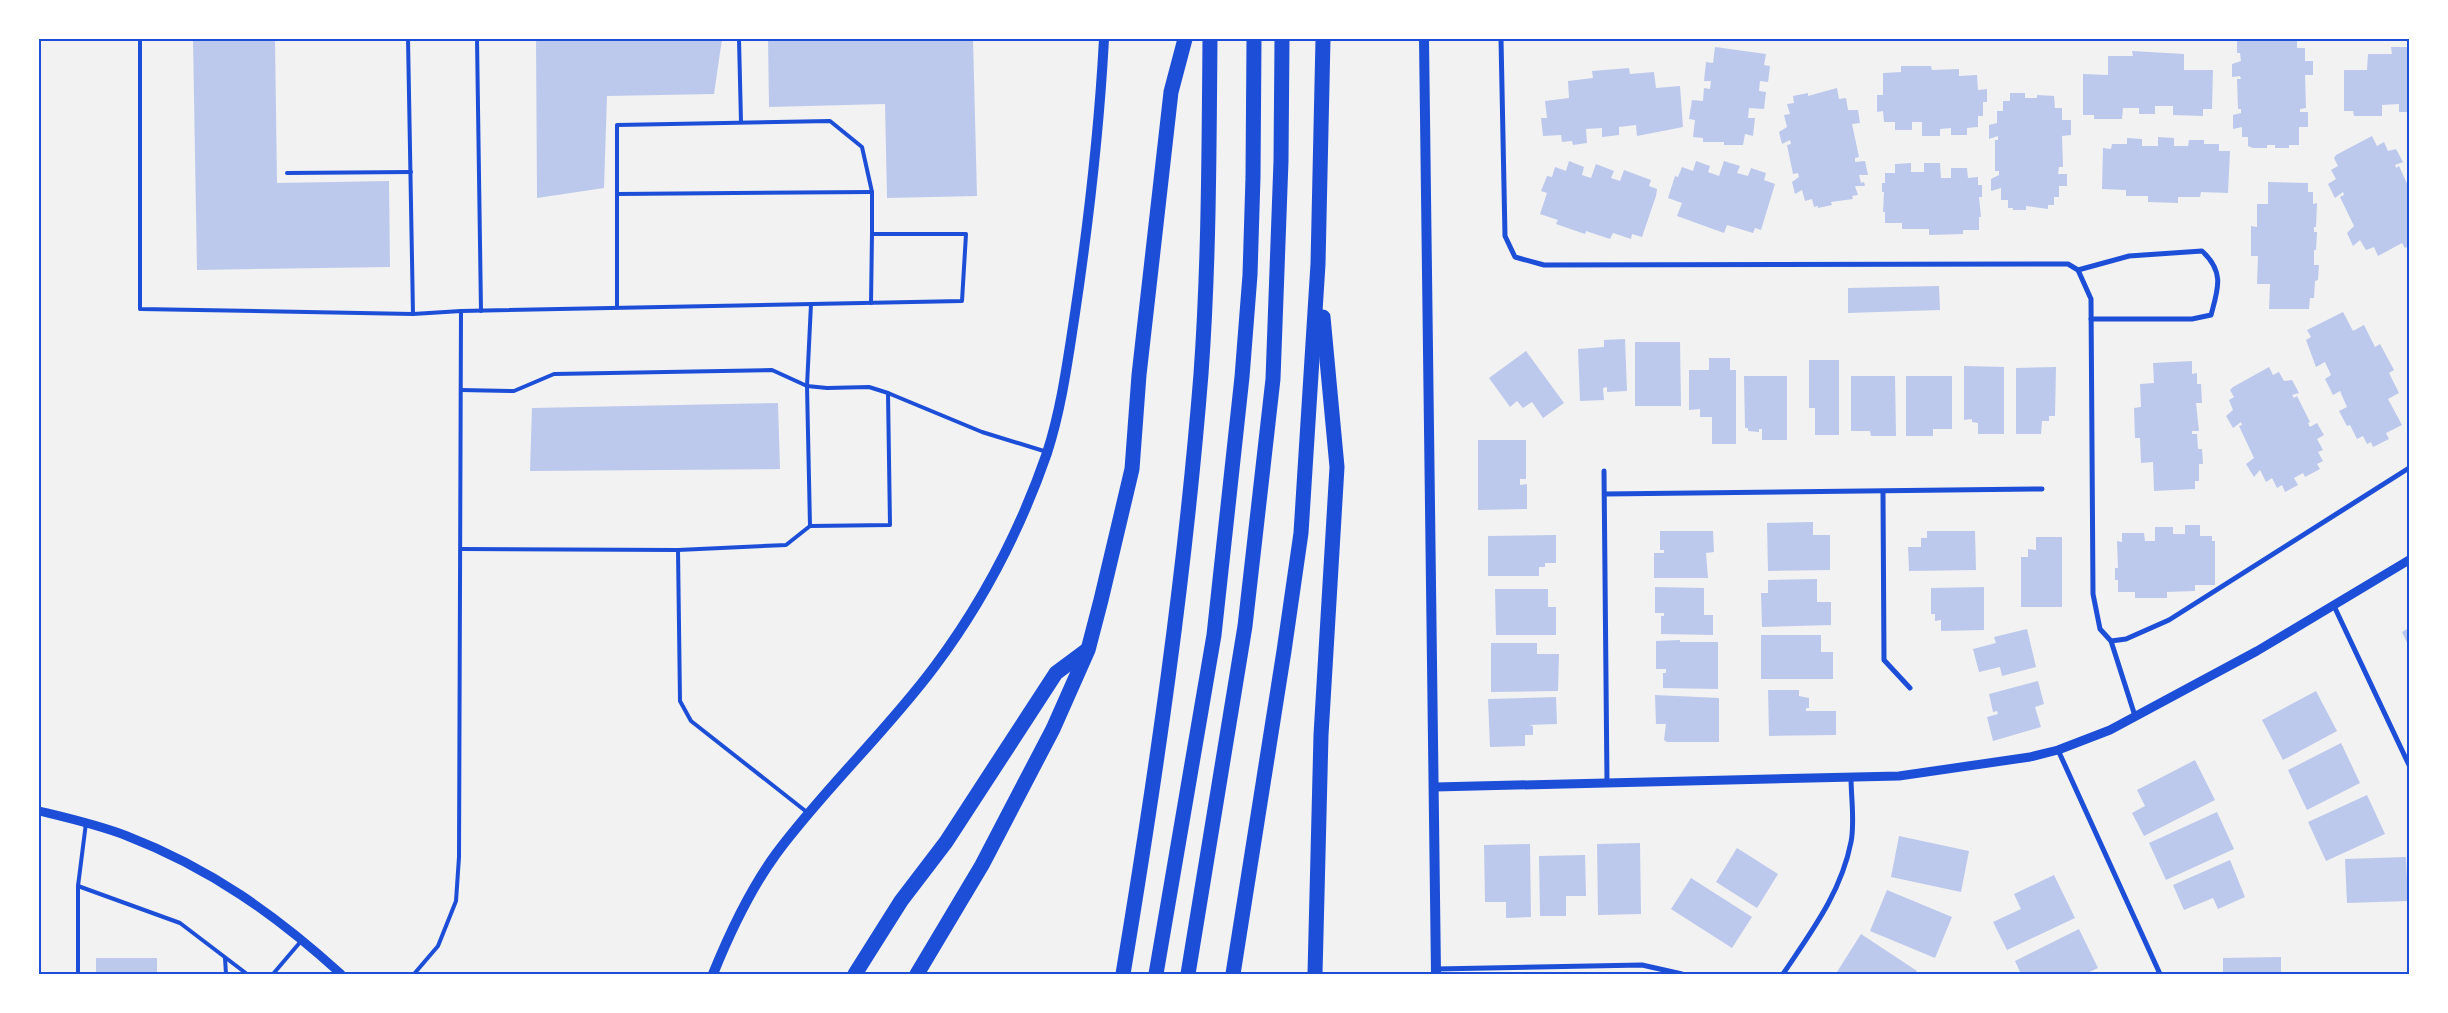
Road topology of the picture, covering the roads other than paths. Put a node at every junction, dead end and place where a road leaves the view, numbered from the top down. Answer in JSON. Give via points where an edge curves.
{"nodes":[{"id":1,"x":140,"y":39,"type":"edge"},
{"id":2,"x":408,"y":39,"type":"edge"},
{"id":3,"x":477,"y":39,"type":"edge"},
{"id":4,"x":739,"y":39,"type":"edge"},
{"id":5,"x":1185,"y":39,"type":"edge"},
{"id":6,"x":1210,"y":39,"type":"edge"},
{"id":7,"x":1254,"y":39,"type":"edge"},
{"id":8,"x":1282,"y":39,"type":"edge"},
{"id":9,"x":1322,"y":39,"type":"edge"},
{"id":10,"x":1424,"y":39,"type":"edge"},
{"id":11,"x":1501,"y":39,"type":"edge"},
{"id":12,"x":1102,"y":41,"type":"edge"},
{"id":13,"x":741,"y":122,"type":"junction"},
{"id":14,"x":410,"y":172,"type":"junction"},
{"id":15,"x":287,"y":173,"type":"dead end"},
{"id":16,"x":872,"y":192,"type":"junction"},
{"id":17,"x":617,"y":194,"type":"junction"},
{"id":18,"x":872,"y":234,"type":"junction"},
{"id":19,"x":1318,"y":264,"type":"junction"},
{"id":20,"x":2078,"y":270,"type":"junction"},
{"id":21,"x":871,"y":303,"type":"junction"},
{"id":22,"x":811,"y":304,"type":"junction"},
{"id":23,"x":616,"y":308,"type":"junction"},
{"id":24,"x":461,"y":311,"type":"junction"},
{"id":25,"x":482,"y":311,"type":"junction"},
{"id":26,"x":413,"y":314,"type":"junction"},
{"id":27,"x":2091,"y":320,"type":"junction"},
{"id":28,"x":807,"y":386,"type":"junction"},
{"id":29,"x":461,"y":390,"type":"junction"},
{"id":30,"x":888,"y":393,"type":"junction"},
{"id":31,"x":1047,"y":452,"type":"junction"},
{"id":32,"x":2409,"y":468,"type":"edge"},
{"id":33,"x":1604,"y":471,"type":"dead end"},
{"id":34,"x":2042,"y":489,"type":"dead end"},
{"id":35,"x":1883,"y":493,"type":"junction"},
{"id":36,"x":1604,"y":494,"type":"junction"},
{"id":37,"x":810,"y":526,"type":"junction"},
{"id":38,"x":460,"y":549,"type":"junction"},
{"id":39,"x":678,"y":550,"type":"junction"},
{"id":40,"x":2409,"y":560,"type":"edge"},
{"id":41,"x":2334,"y":606,"type":"junction"},
{"id":42,"x":2111,"y":641,"type":"junction"},
{"id":43,"x":1088,"y":650,"type":"junction"},
{"id":44,"x":1910,"y":688,"type":"dead end"},
{"id":45,"x":2135,"y":716,"type":"junction"},
{"id":46,"x":2058,"y":750,"type":"junction"},
{"id":47,"x":2409,"y":765,"type":"edge"},
{"id":48,"x":1851,"y":777,"type":"junction"},
{"id":49,"x":1607,"y":783,"type":"junction"},
{"id":50,"x":1435,"y":788,"type":"junction"},
{"id":51,"x":39,"y":811,"type":"edge"},
{"id":52,"x":808,"y":813,"type":"junction"},
{"id":53,"x":86,"y":823,"type":"junction"},
{"id":54,"x":78,"y":886,"type":"junction"},
{"id":55,"x":303,"y":939,"type":"junction"},
{"id":56,"x":225,"y":958,"type":"junction"},
{"id":57,"x":1436,"y":972,"type":"edge"},
{"id":58,"x":78,"y":974,"type":"edge"},
{"id":59,"x":226,"y":974,"type":"edge"},
{"id":60,"x":247,"y":974,"type":"edge"},
{"id":61,"x":272,"y":974,"type":"edge"},
{"id":62,"x":341,"y":974,"type":"edge"},
{"id":63,"x":414,"y":974,"type":"edge"},
{"id":64,"x":713,"y":974,"type":"edge"},
{"id":65,"x":855,"y":974,"type":"edge"},
{"id":66,"x":918,"y":974,"type":"edge"},
{"id":67,"x":1124,"y":974,"type":"edge"},
{"id":68,"x":1156,"y":974,"type":"edge"},
{"id":69,"x":1188,"y":974,"type":"edge"},
{"id":70,"x":1233,"y":974,"type":"edge"},
{"id":71,"x":1315,"y":974,"type":"edge"},
{"id":72,"x":1682,"y":974,"type":"edge"},
{"id":73,"x":1783,"y":974,"type":"edge"},
{"id":74,"x":2160,"y":974,"type":"edge"}],
"edges":[{"from":1,"to":26,"type":"lane","via":[[140,309]]},
{"from":2,"to":14,"type":"lane"},
{"from":3,"to":25,"type":"lane"},
{"from":4,"to":13,"type":"lane"},
{"from":5,"to":43,"type":"highway","via":[[1171,92],[1139,375],[1132,469]]},
{"from":6,"to":67,"type":"highway","via":[[1209,175],[1201,373],[1185,540],[1159,746]]},
{"from":7,"to":68,"type":"highway","via":[[1250,275],[1242,377],[1214,635]]},
{"from":8,"to":69,"type":"highway","via":[[1281,161],[1272,379],[1245,626]]},
{"from":9,"to":19,"type":"highway"},
{"from":10,"to":50,"type":"main road"},
{"from":11,"to":20,"type":"street","via":[[1505,236],[1515,257],[1544,265],[2068,264]]},
{"from":12,"to":31,"type":"main road","via":[[1101,89],[1081,276],[1062,393]]},
{"from":13,"to":16,"type":"lane","via":[[830,121],[862,147]]},
{"from":13,"to":17,"type":"lane","via":[[617,125]]},
{"from":14,"to":15,"type":"lane"},
{"from":14,"to":26,"type":"lane"},
{"from":16,"to":17,"type":"lane"},
{"from":16,"to":18,"type":"lane"},
{"from":17,"to":23,"type":"lane"},
{"from":18,"to":21,"type":"lane"},
{"from":18,"to":21,"type":"lane","via":[[966,234],[962,302]]},
{"from":19,"to":70,"type":"highway","via":[[1301,533]]},
{"from":19,"to":71,"type":"highway","via":[[1337,466],[1321,735]]},
{"from":20,"to":27,"type":"street","via":[[2091,299]]},
{"from":20,"to":27,"type":"street","via":[[2129,256],[2202,250],[2211,259],[2219,283],[2211,315],[2192,319]]},
{"from":21,"to":22,"type":"lane"},
{"from":22,"to":23,"type":"lane"},
{"from":22,"to":28,"type":"lane"},
{"from":23,"to":25,"type":"lane"},
{"from":24,"to":25,"type":"lane"},
{"from":24,"to":26,"type":"lane"},
{"from":24,"to":29,"type":"lane"},
{"from":27,"to":42,"type":"street","via":[[2093,594],[2100,630]]},
{"from":28,"to":29,"type":"lane","via":[[772,370],[554,374],[514,391]]},
{"from":28,"to":30,"type":"lane","via":[[869,387]]},
{"from":28,"to":37,"type":"lane"},
{"from":29,"to":38,"type":"lane"},
{"from":30,"to":31,"type":"lane","via":[[982,432]]},
{"from":30,"to":37,"type":"lane","via":[[890,526]]},
{"from":31,"to":52,"type":"main road","via":[[1022,516],[978,603],[936,665],[886,729]]},
{"from":32,"to":42,"type":"street","via":[[2169,620],[2126,639]]},
{"from":33,"to":36,"type":"street"},
{"from":34,"to":35,"type":"street"},
{"from":35,"to":36,"type":"street"},
{"from":35,"to":44,"type":"street","via":[[1884,660]]},
{"from":36,"to":49,"type":"street"},
{"from":37,"to":39,"type":"lane","via":[[786,545]]},
{"from":38,"to":39,"type":"lane"},
{"from":38,"to":63,"type":"lane","via":[[456,901],[438,946]]},
{"from":39,"to":52,"type":"lane","via":[[680,701],[691,721]]},
{"from":40,"to":41,"type":"street"},
{"from":41,"to":45,"type":"street"},
{"from":41,"to":47,"type":"street"},
{"from":42,"to":45,"type":"street"},
{"from":43,"to":65,"type":"highway","via":[[1056,673]]},
{"from":43,"to":66,"type":"highway","via":[[1054,729],[982,865]]},
{"from":45,"to":46,"type":"street","via":[[2110,730]]},
{"from":46,"to":48,"type":"street","via":[[1899,776]]},
{"from":46,"to":74,"type":"street"},
{"from":48,"to":49,"type":"street"},
{"from":48,"to":73,"type":"street","via":[[1851,840],[1842,879]]},
{"from":49,"to":50,"type":"street"},
{"from":50,"to":57,"type":"main road"},
{"from":51,"to":53,"type":"street"},
{"from":52,"to":64,"type":"main road","via":[[742,907]]},
{"from":53,"to":54,"type":"lane"},
{"from":53,"to":55,"type":"street","via":[[127,836],[216,879],[267,911]]},
{"from":54,"to":56,"type":"lane","via":[[180,923]]},
{"from":54,"to":58,"type":"lane"},
{"from":55,"to":61,"type":"lane"},
{"from":55,"to":62,"type":"street"},
{"from":56,"to":59,"type":"lane"},
{"from":56,"to":60,"type":"lane"},
{"from":57,"to":72,"type":"street","via":[[1642,965]]}]}
